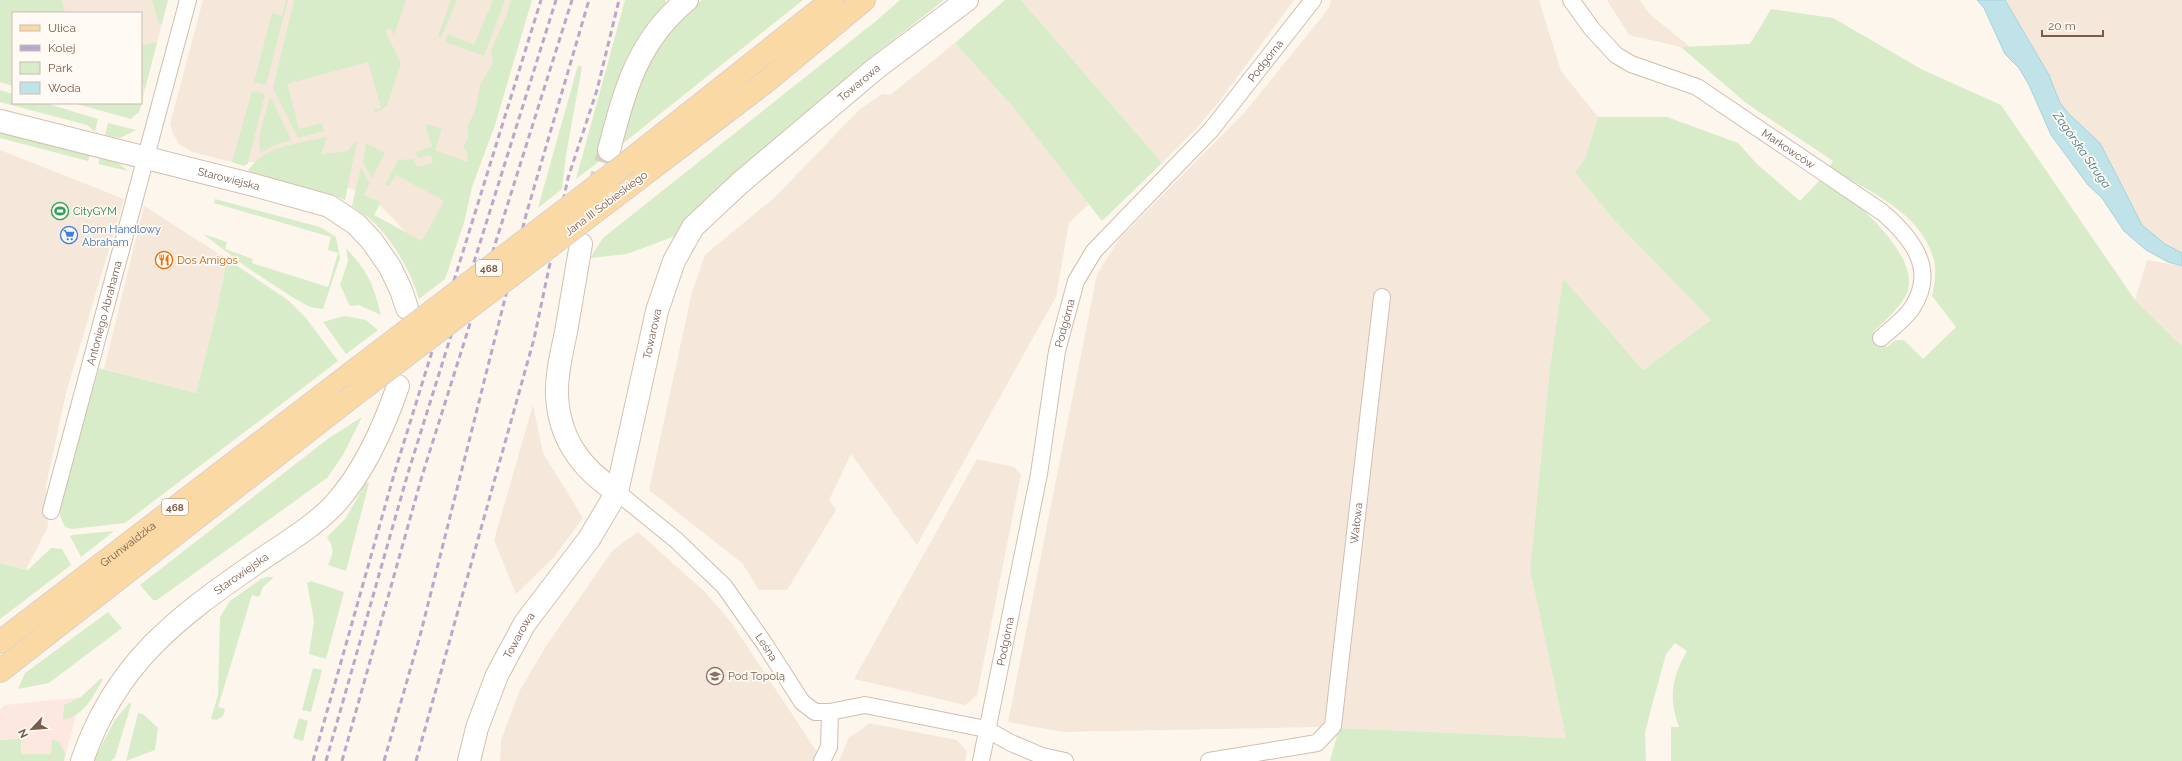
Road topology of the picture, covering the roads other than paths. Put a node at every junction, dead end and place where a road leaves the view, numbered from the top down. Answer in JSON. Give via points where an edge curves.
{"nodes":[{"id":1,"x":188,"y":0,"type":"edge"},
{"id":2,"x":687,"y":0,"type":"edge"},
{"id":3,"x":832,"y":0,"type":"edge"},
{"id":4,"x":864,"y":0,"type":"edge"},
{"id":5,"x":967,"y":0,"type":"edge"},
{"id":6,"x":1313,"y":0,"type":"edge"},
{"id":7,"x":1571,"y":0,"type":"edge"},
{"id":8,"x":0,"y":121,"type":"edge"},
{"id":9,"x":609,"y":150,"type":"tunnel mouth"},
{"id":10,"x":147,"y":159,"type":"junction"},
{"id":11,"x":582,"y":244,"type":"dead end"},
{"id":12,"x":1382,"y":297,"type":"dead end"},
{"id":13,"x":407,"y":308,"type":"dead end"},
{"id":14,"x":1881,"y":338,"type":"dead end"},
{"id":15,"x":350,"y":374,"type":"joint"},
{"id":16,"x":398,"y":386,"type":"dead end"},
{"id":17,"x":345,"y":402,"type":"joint"},
{"id":18,"x":617,"y":492,"type":"junction"},
{"id":19,"x":51,"y":511,"type":"dead end"},
{"id":20,"x":0,"y":642,"type":"edge"},
{"id":21,"x":0,"y":671,"type":"edge"},
{"id":22,"x":830,"y":712,"type":"junction"},
{"id":23,"x":986,"y":729,"type":"junction"},
{"id":24,"x":82,"y":761,"type":"edge"},
{"id":25,"x":469,"y":761,"type":"edge"},
{"id":26,"x":822,"y":761,"type":"edge"},
{"id":27,"x":981,"y":761,"type":"edge"},
{"id":28,"x":1065,"y":761,"type":"edge"},
{"id":29,"x":1209,"y":761,"type":"edge"}],
"edges":[{"from":1,"to":10,"type":"street","name":"Antoniego Abrahama"},
{"from":2,"to":9,"type":"street","via":[[662,22],[646,45],[633,70]]},
{"from":3,"to":15,"type":"main road","name":"Jana III Sobieskiego","number":"468","bridge":true,"via":[[628,162]]},
{"from":4,"to":17,"type":"main road","name":"Jana III Sobieskiego","number":"468","bridge":true,"via":[[768,80]]},
{"from":5,"to":18,"type":"street","name":"Towarowa","via":[[875,70],[740,183],[692,227],[674,261],[657,311]]},
{"from":6,"to":23,"type":"street","name":"Podgórna","via":[[1211,130],[1094,251],[1076,281],[1057,350],[1039,474]]},
{"from":7,"to":14,"type":"street","name":"Markowców","via":[[1592,29],[1616,55],[1630,64],[1697,87],[1882,212],[1898,226],[1912,242],[1920,258],[1921,288],[1912,309]]},
{"from":8,"to":10,"type":"street","name":"Starowiejska"},
{"from":10,"to":13,"type":"street","name":"Starowiejska","via":[[329,206],[356,224],[372,241],[390,267]]},
{"from":10,"to":19,"type":"street","name":"Antoniego Abrahama"},
{"from":11,"to":18,"type":"street","via":[[557,395],[561,422],[571,447],[589,472]]},
{"from":12,"to":29,"type":"street","name":"Wałowa","via":[[1333,726],[1317,743]]},
{"from":15,"to":20,"type":"main road","name":"Grunwaldzka","number":"468"},
{"from":16,"to":24,"type":"street","name":"Starowiejska","via":[[378,437],[334,505],[304,530],[176,620],[148,649],[109,699]]},
{"from":17,"to":21,"type":"main road","name":"Grunwaldzka","number":"468"},
{"from":18,"to":22,"type":"street","name":"Leśna","via":[[676,540],[724,586],[802,702],[815,712]]},
{"from":18,"to":25,"type":"street","name":"Towarowa","via":[[589,539],[522,629],[497,675],[477,728]]},
{"from":22,"to":23,"type":"street","name":"Leśna","via":[[865,705]]},
{"from":22,"to":26,"type":"street","via":[[829,747]]},
{"from":23,"to":27,"type":"street"},
{"from":23,"to":28,"type":"street","name":"Leśna","via":[[1010,743],[1042,756]]}]}
